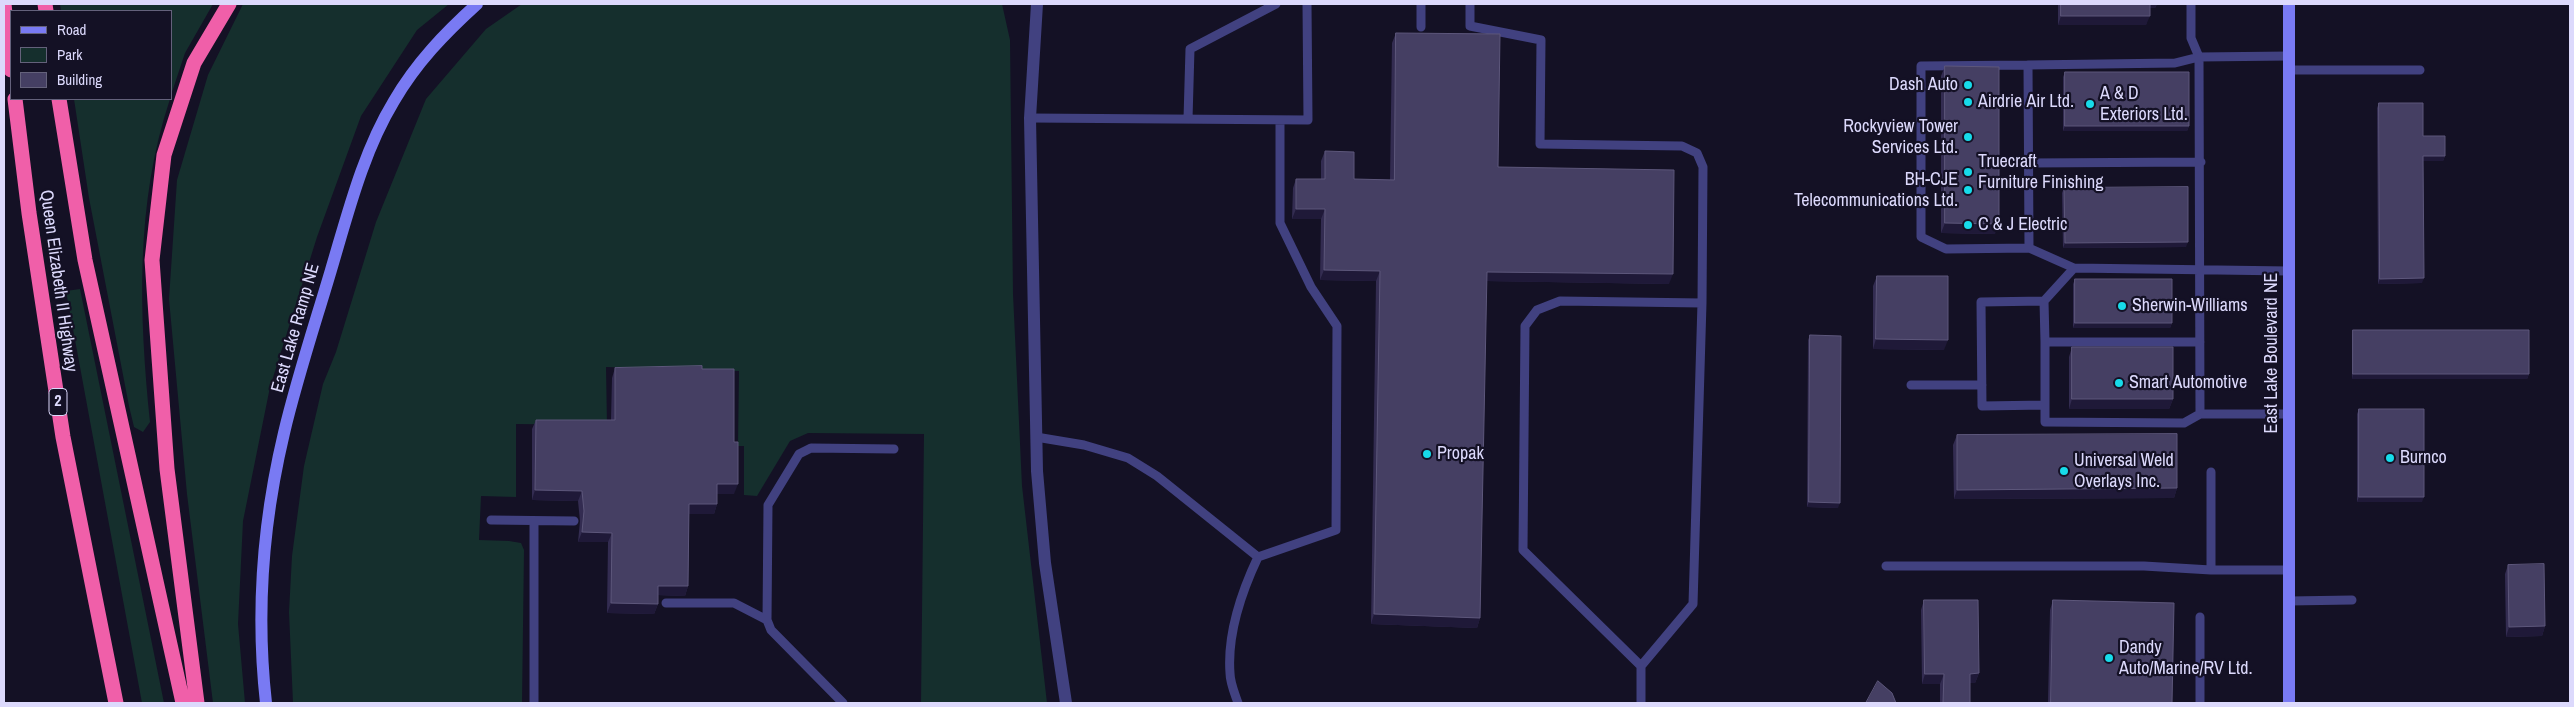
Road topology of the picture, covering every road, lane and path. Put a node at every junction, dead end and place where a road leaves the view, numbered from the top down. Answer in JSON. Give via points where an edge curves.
{"nodes":[{"id":1,"x":4,"y":4,"type":"edge"},
{"id":2,"x":229,"y":4,"type":"edge"},
{"id":3,"x":477,"y":4,"type":"edge"},
{"id":4,"x":1037,"y":4,"type":"edge"},
{"id":5,"x":1276,"y":4,"type":"edge"},
{"id":6,"x":1307,"y":4,"type":"edge"},
{"id":7,"x":1421,"y":4,"type":"edge"},
{"id":8,"x":1470,"y":4,"type":"edge"},
{"id":9,"x":2191,"y":4,"type":"edge"},
{"id":10,"x":2289,"y":4,"type":"edge"},
{"id":11,"x":1421,"y":27,"type":"dead end"},
{"id":12,"x":2289,"y":56,"type":"junction"},
{"id":13,"x":2199,"y":57,"type":"junction"},
{"id":14,"x":10,"y":61,"type":"edge"},
{"id":15,"x":2028,"y":65,"type":"junction"},
{"id":16,"x":2289,"y":70,"type":"junction"},
{"id":17,"x":2420,"y":70,"type":"dead end"},
{"id":18,"x":15,"y":100,"type":"edge"},
{"id":19,"x":59,"y":100,"type":"edge"},
{"id":20,"x":1030,"y":118,"type":"junction"},
{"id":21,"x":1188,"y":119,"type":"junction"},
{"id":22,"x":1280,"y":120,"type":"junction"},
{"id":23,"x":2201,"y":162,"type":"junction"},
{"id":24,"x":2028,"y":163,"type":"junction"},
{"id":25,"x":2029,"y":248,"type":"junction"},
{"id":26,"x":2074,"y":268,"type":"junction"},
{"id":27,"x":2201,"y":270,"type":"junction"},
{"id":28,"x":2290,"y":271,"type":"junction"},
{"id":29,"x":2044,"y":302,"type":"junction"},
{"id":30,"x":1702,"y":303,"type":"junction"},
{"id":31,"x":2045,"y":342,"type":"junction"},
{"id":32,"x":2200,"y":342,"type":"junction"},
{"id":33,"x":1911,"y":385,"type":"dead end"},
{"id":34,"x":1982,"y":385,"type":"junction"},
{"id":35,"x":2045,"y":405,"type":"junction"},
{"id":36,"x":2200,"y":414,"type":"junction"},
{"id":37,"x":2289,"y":414,"type":"junction"},
{"id":38,"x":1036,"y":438,"type":"junction"},
{"id":39,"x":894,"y":449,"type":"dead end"},
{"id":40,"x":2211,"y":472,"type":"dead end"},
{"id":41,"x":491,"y":520,"type":"dead end"},
{"id":42,"x":574,"y":521,"type":"dead end"},
{"id":43,"x":534,"y":522,"type":"junction"},
{"id":44,"x":1258,"y":557,"type":"junction"},
{"id":45,"x":1886,"y":566,"type":"dead end"},
{"id":46,"x":2212,"y":570,"type":"junction"},
{"id":47,"x":2289,"y":570,"type":"junction"},
{"id":48,"x":2289,"y":600,"type":"junction"},
{"id":49,"x":2352,"y":600,"type":"dead end"},
{"id":50,"x":666,"y":603,"type":"dead end"},
{"id":51,"x":2200,"y":617,"type":"dead end"},
{"id":52,"x":767,"y":620,"type":"junction"},
{"id":53,"x":1641,"y":666,"type":"junction"},
{"id":54,"x":116,"y":703,"type":"edge"},
{"id":55,"x":183,"y":703,"type":"edge"},
{"id":56,"x":197,"y":703,"type":"edge"},
{"id":57,"x":266,"y":703,"type":"edge"},
{"id":58,"x":534,"y":703,"type":"edge"},
{"id":59,"x":843,"y":703,"type":"edge"},
{"id":60,"x":1066,"y":703,"type":"edge"},
{"id":61,"x":1238,"y":703,"type":"edge"},
{"id":62,"x":1642,"y":703,"type":"edge"},
{"id":63,"x":2200,"y":703,"type":"edge"},
{"id":64,"x":2290,"y":703,"type":"edge"}],
"edges":[{"from":1,"to":14,"type":"highway"},
{"from":2,"to":56,"type":"highway","via":[[194,63],[164,155],[152,260],[167,469]]},
{"from":3,"to":57,"type":"street","name":"East Lake Ramp NE","via":[[445,33],[413,71],[378,130],[319,308],[284,433],[269,511],[263,585]]},
{"from":4,"to":20,"type":"street"},
{"from":5,"to":21,"type":"lane","via":[[1190,49]]},
{"from":6,"to":22,"type":"lane","via":[[1308,120]]},
{"from":7,"to":11,"type":"lane"},
{"from":8,"to":30,"type":"lane","via":[[1470,26],[1540,40],[1540,144],[1682,146],[1697,153],[1703,167]]},
{"from":9,"to":13,"type":"lane","via":[[2192,38]]},
{"from":10,"to":12,"type":"street","name":"East Lake Boulevard NE"},
{"from":12,"to":13,"type":"lane"},
{"from":12,"to":16,"type":"street","name":"East Lake Boulevard NE"},
{"from":13,"to":15,"type":"lane","via":[[2175,63]]},
{"from":13,"to":23,"type":"lane"},
{"from":15,"to":24,"type":"lane"},
{"from":15,"to":25,"type":"lane","via":[[1920,66],[1921,237],[1946,249]]},
{"from":16,"to":17,"type":"lane"},
{"from":16,"to":28,"type":"street","name":"East Lake Boulevard NE"},
{"from":18,"to":54,"type":"highway","name":"Queen Elizabeth II Highway","number":"2","via":[[28,213],[63,438]]},
{"from":19,"to":55,"type":"highway","via":[[85,260]]},
{"from":20,"to":21,"type":"lane"},
{"from":20,"to":38,"type":"street"},
{"from":21,"to":22,"type":"lane"},
{"from":22,"to":44,"type":"lane","via":[[1280,223],[1311,287],[1337,326],[1336,530]]},
{"from":23,"to":24,"type":"lane"},
{"from":23,"to":27,"type":"lane"},
{"from":24,"to":25,"type":"lane"},
{"from":25,"to":26,"type":"lane"},
{"from":26,"to":27,"type":"lane"},
{"from":26,"to":29,"type":"lane"},
{"from":27,"to":28,"type":"lane"},
{"from":27,"to":32,"type":"lane"},
{"from":28,"to":37,"type":"street","name":"East Lake Boulevard NE"},
{"from":29,"to":31,"type":"lane"},
{"from":29,"to":34,"type":"lane","via":[[1981,302]]},
{"from":30,"to":53,"type":"lane","via":[[1693,604]]},
{"from":30,"to":53,"type":"lane","via":[[1560,300],[1536,310],[1525,326],[1523,550]]},
{"from":31,"to":32,"type":"lane"},
{"from":31,"to":35,"type":"lane"},
{"from":32,"to":36,"type":"lane"},
{"from":33,"to":34,"type":"lane"},
{"from":34,"to":35,"type":"lane","via":[[1982,406]]},
{"from":35,"to":36,"type":"lane","via":[[2045,422],[2184,423]]},
{"from":36,"to":37,"type":"lane"},
{"from":37,"to":47,"type":"street","name":"East Lake Boulevard NE"},
{"from":38,"to":44,"type":"lane","via":[[1084,445],[1128,458],[1157,476]]},
{"from":38,"to":60,"type":"street","via":[[1045,563]]},
{"from":39,"to":52,"type":"lane","via":[[810,448],[799,454],[768,506]]},
{"from":40,"to":46,"type":"lane"},
{"from":41,"to":43,"type":"lane"},
{"from":42,"to":43,"type":"lane"},
{"from":43,"to":58,"type":"lane"},
{"from":44,"to":61,"type":"lane","via":[[1233,624],[1230,674]]},
{"from":45,"to":46,"type":"lane","via":[[2144,566]]},
{"from":46,"to":47,"type":"lane"},
{"from":47,"to":48,"type":"street","name":"East Lake Boulevard NE"},
{"from":48,"to":49,"type":"lane"},
{"from":48,"to":64,"type":"street","name":"East Lake Boulevard NE"},
{"from":50,"to":52,"type":"lane","via":[[734,603]]},
{"from":51,"to":63,"type":"lane"},
{"from":52,"to":59,"type":"lane","via":[[771,630]]},
{"from":53,"to":62,"type":"lane"}]}
